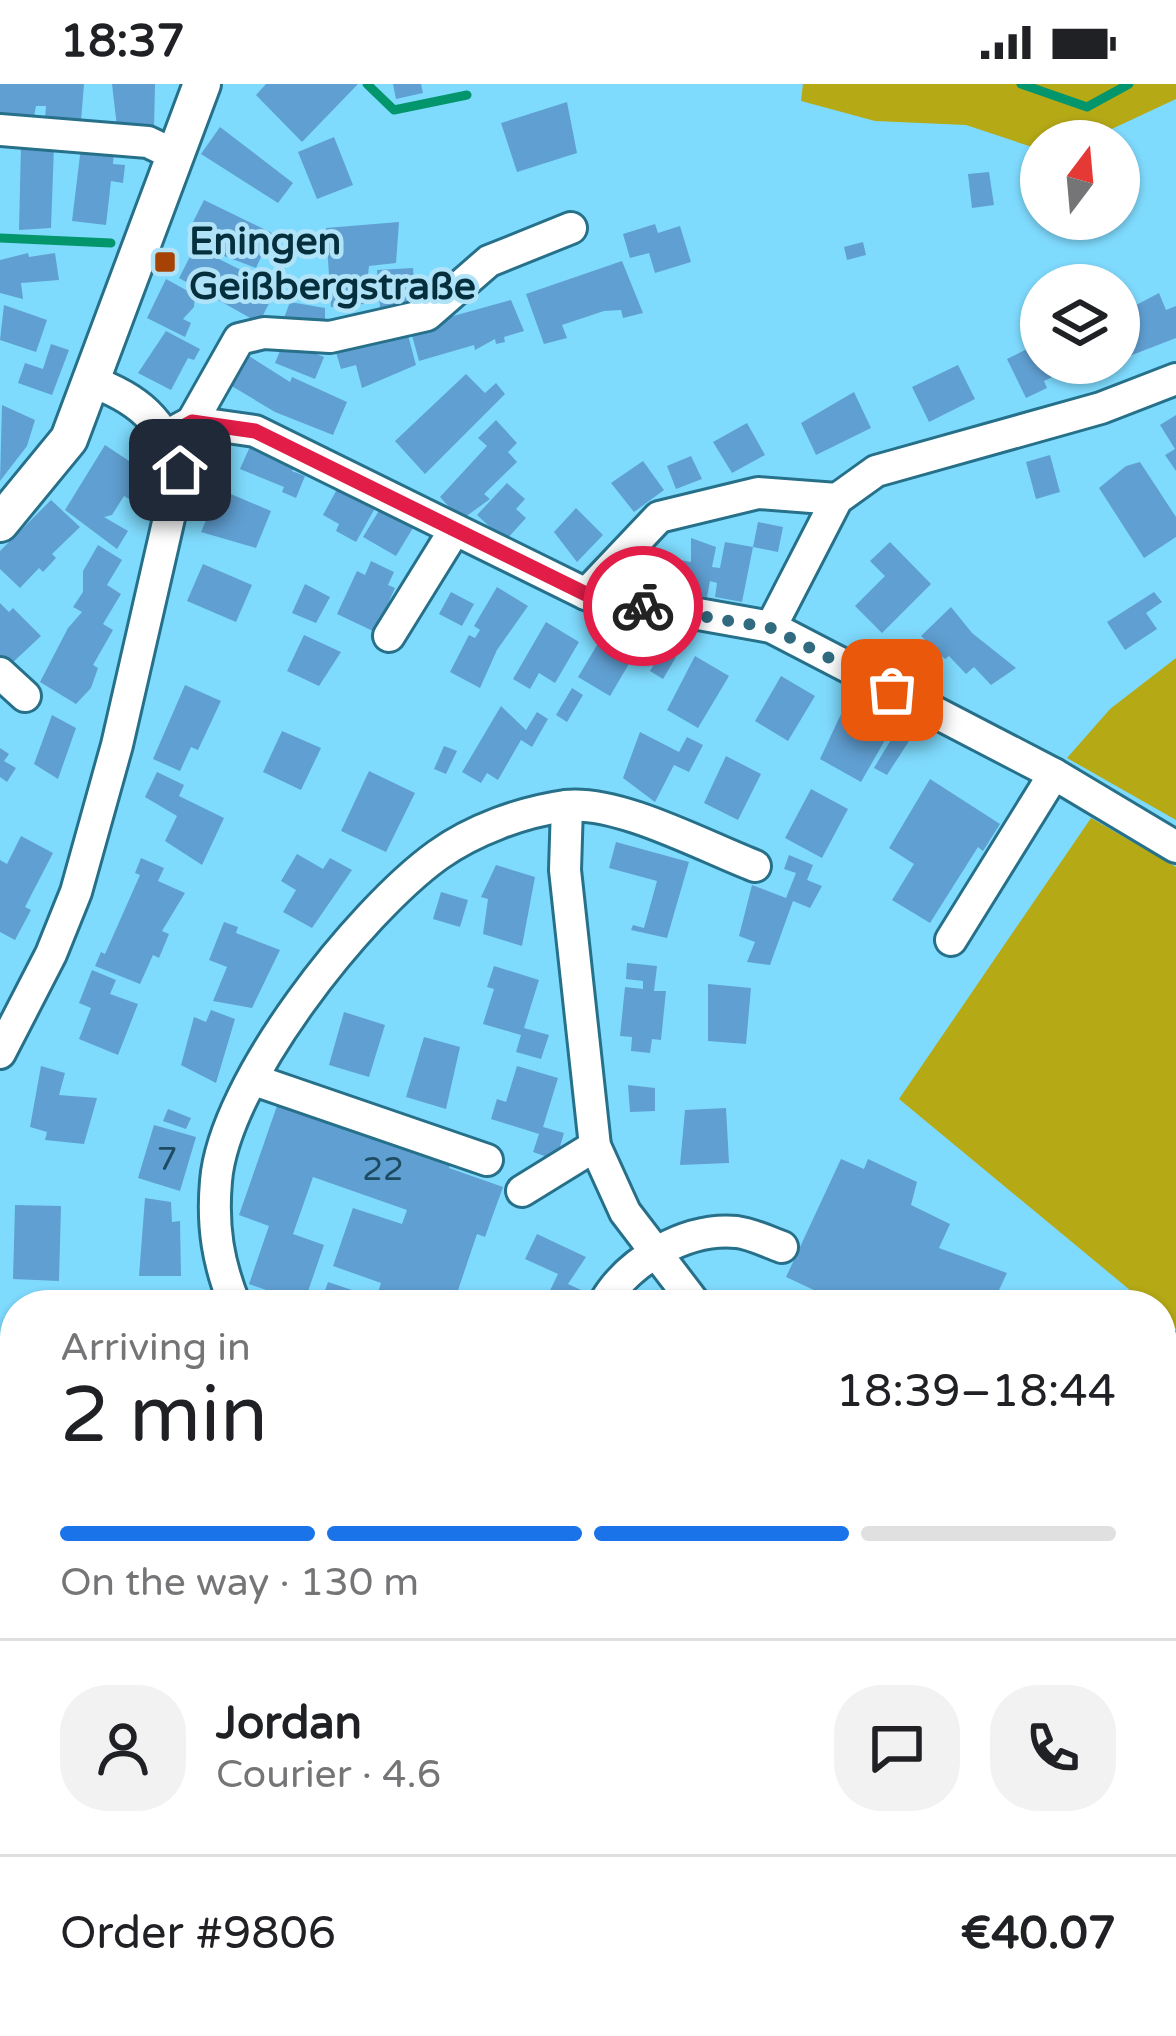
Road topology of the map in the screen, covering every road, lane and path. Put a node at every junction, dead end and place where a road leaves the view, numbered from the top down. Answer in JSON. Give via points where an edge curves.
{"nodes":[{"id":1,"x":202,"y":84,"type":"edge"},
{"id":2,"x":0,"y":130,"type":"edge"},
{"id":3,"x":173,"y":154,"type":"junction"},
{"id":4,"x":571,"y":228,"type":"dead end"},
{"id":5,"x":1176,"y":379,"type":"edge"},
{"id":6,"x":90,"y":381,"type":"junction"},
{"id":7,"x":180,"y":429,"type":"junction"},
{"id":8,"x":837,"y":499,"type":"junction"},
{"id":9,"x":0,"y":523,"type":"edge"},
{"id":10,"x":454,"y":531,"type":"junction"},
{"id":11,"x":586,"y":594,"type":"junction"},
{"id":12,"x":771,"y":628,"type":"junction"},
{"id":13,"x":389,"y":636,"type":"dead end"},
{"id":14,"x":0,"y":673,"type":"edge"},
{"id":15,"x":25,"y":696,"type":"dead end"},
{"id":16,"x":1054,"y":774,"type":"junction"},
{"id":17,"x":567,"y":806,"type":"junction"},
{"id":18,"x":1176,"y":847,"type":"edge"},
{"id":19,"x":755,"y":866,"type":"dead end"},
{"id":20,"x":951,"y":940,"type":"dead end"},
{"id":21,"x":0,"y":1053,"type":"edge"},
{"id":22,"x":254,"y":1080,"type":"junction"},
{"id":23,"x":595,"y":1146,"type":"junction"},
{"id":24,"x":488,"y":1160,"type":"dead end"},
{"id":25,"x":522,"y":1191,"type":"dead end"},
{"id":26,"x":782,"y":1247,"type":"dead end"},
{"id":27,"x":654,"y":1254,"type":"junction"},
{"id":28,"x":229,"y":1290,"type":"edge"},
{"id":29,"x":611,"y":1290,"type":"edge"},
{"id":30,"x":683,"y":1290,"type":"edge"}],
"edges":[{"from":1,"to":3,"type":"main road"},
{"from":2,"to":3,"type":"street","via":[[148,142]]},
{"from":3,"to":6,"type":"main road"},
{"from":4,"to":7,"type":"street","via":[[489,262],[427,315],[330,337],[238,339]]},
{"from":5,"to":8,"type":"street","via":[[876,471]]},
{"from":6,"to":7,"type":"street","via":[[133,396]]},
{"from":6,"to":9,"type":"main road","via":[[69,440]]},
{"from":7,"to":10,"type":"street","via":[[255,431]]},
{"from":7,"to":21,"type":"street","via":[[180,470],[76,892]]},
{"from":8,"to":11,"type":"street","via":[[758,493],[659,517]]},
{"from":8,"to":12,"type":"street"},
{"from":10,"to":11,"type":"street"},
{"from":10,"to":13,"type":"street"},
{"from":11,"to":12,"type":"street"},
{"from":12,"to":16,"type":"street"},
{"from":14,"to":15,"type":"street"},
{"from":16,"to":18,"type":"street"},
{"from":16,"to":20,"type":"street"},
{"from":17,"to":19,"type":"street","via":[[609,810]]},
{"from":17,"to":22,"type":"street","via":[[496,824],[438,855],[384,901],[323,969]]},
{"from":17,"to":23,"type":"street","via":[[566,870]]},
{"from":22,"to":24,"type":"street"},
{"from":22,"to":28,"type":"street","via":[[215,1179],[216,1258]]},
{"from":23,"to":25,"type":"street"},
{"from":23,"to":27,"type":"street"},
{"from":26,"to":27,"type":"street","via":[[741,1232],[704,1232]]},
{"from":27,"to":29,"type":"street"},
{"from":27,"to":30,"type":"street"}]}
